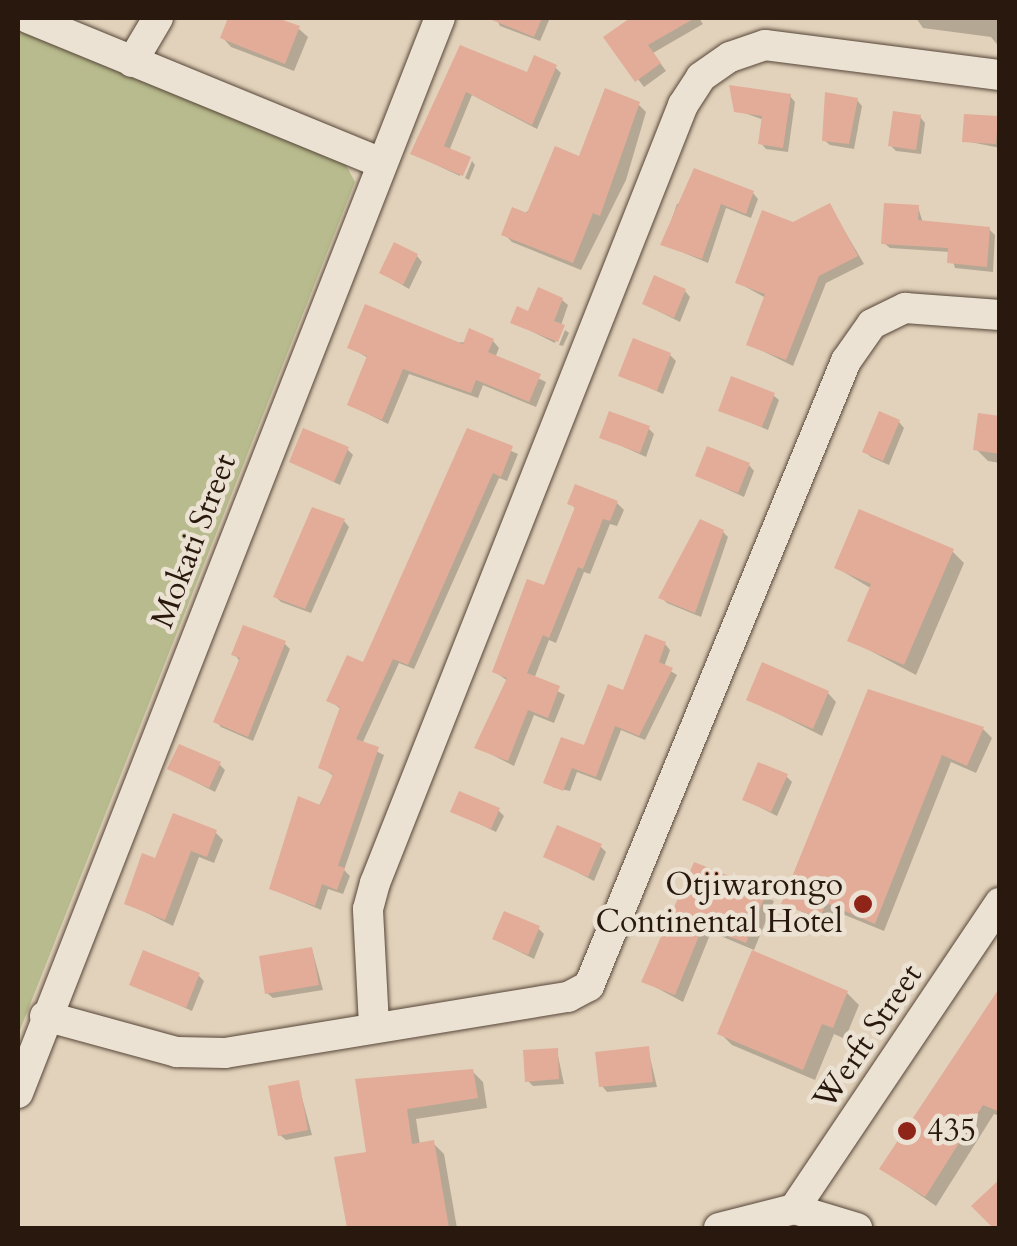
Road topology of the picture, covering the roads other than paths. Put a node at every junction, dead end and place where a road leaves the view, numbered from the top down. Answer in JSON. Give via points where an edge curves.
{"nodes":[{"id":1,"x":28,"y":18,"type":"edge"},
{"id":2,"x":158,"y":18,"type":"edge"},
{"id":3,"x":440,"y":18,"type":"edge"},
{"id":4,"x":132,"y":62,"type":"junction"},
{"id":5,"x":1000,"y":75,"type":"edge"},
{"id":6,"x":382,"y":162,"type":"junction"},
{"id":7,"x":1000,"y":315,"type":"edge"},
{"id":8,"x":1000,"y":903,"type":"edge"},
{"id":9,"x":45,"y":1016,"type":"junction"},
{"id":10,"x":374,"y":1025,"type":"junction"},
{"id":11,"x":18,"y":1092,"type":"edge"},
{"id":12,"x":794,"y":1209,"type":"junction"},
{"id":13,"x":718,"y":1228,"type":"edge"},
{"id":14,"x":857,"y":1228,"type":"edge"}],
"edges":[{"from":1,"to":4,"type":"street"},
{"from":2,"to":4,"type":"street"},
{"from":3,"to":6,"type":"street","name":"Mokati Street"},
{"from":4,"to":6,"type":"street"},
{"from":5,"to":10,"type":"street","via":[[765,45],[701,77],[683,105],[375,882],[368,909]]},
{"from":6,"to":9,"type":"street","name":"Mokati Street"},
{"from":7,"to":10,"type":"street","via":[[906,308],[872,324],[846,360],[589,986],[568,997]]},
{"from":8,"to":12,"type":"street","name":"Werft Street"},
{"from":9,"to":10,"type":"street","via":[[193,1053]]},
{"from":9,"to":11,"type":"street","name":"Mokati Street"},
{"from":12,"to":13,"type":"street"},
{"from":12,"to":14,"type":"street"}]}
